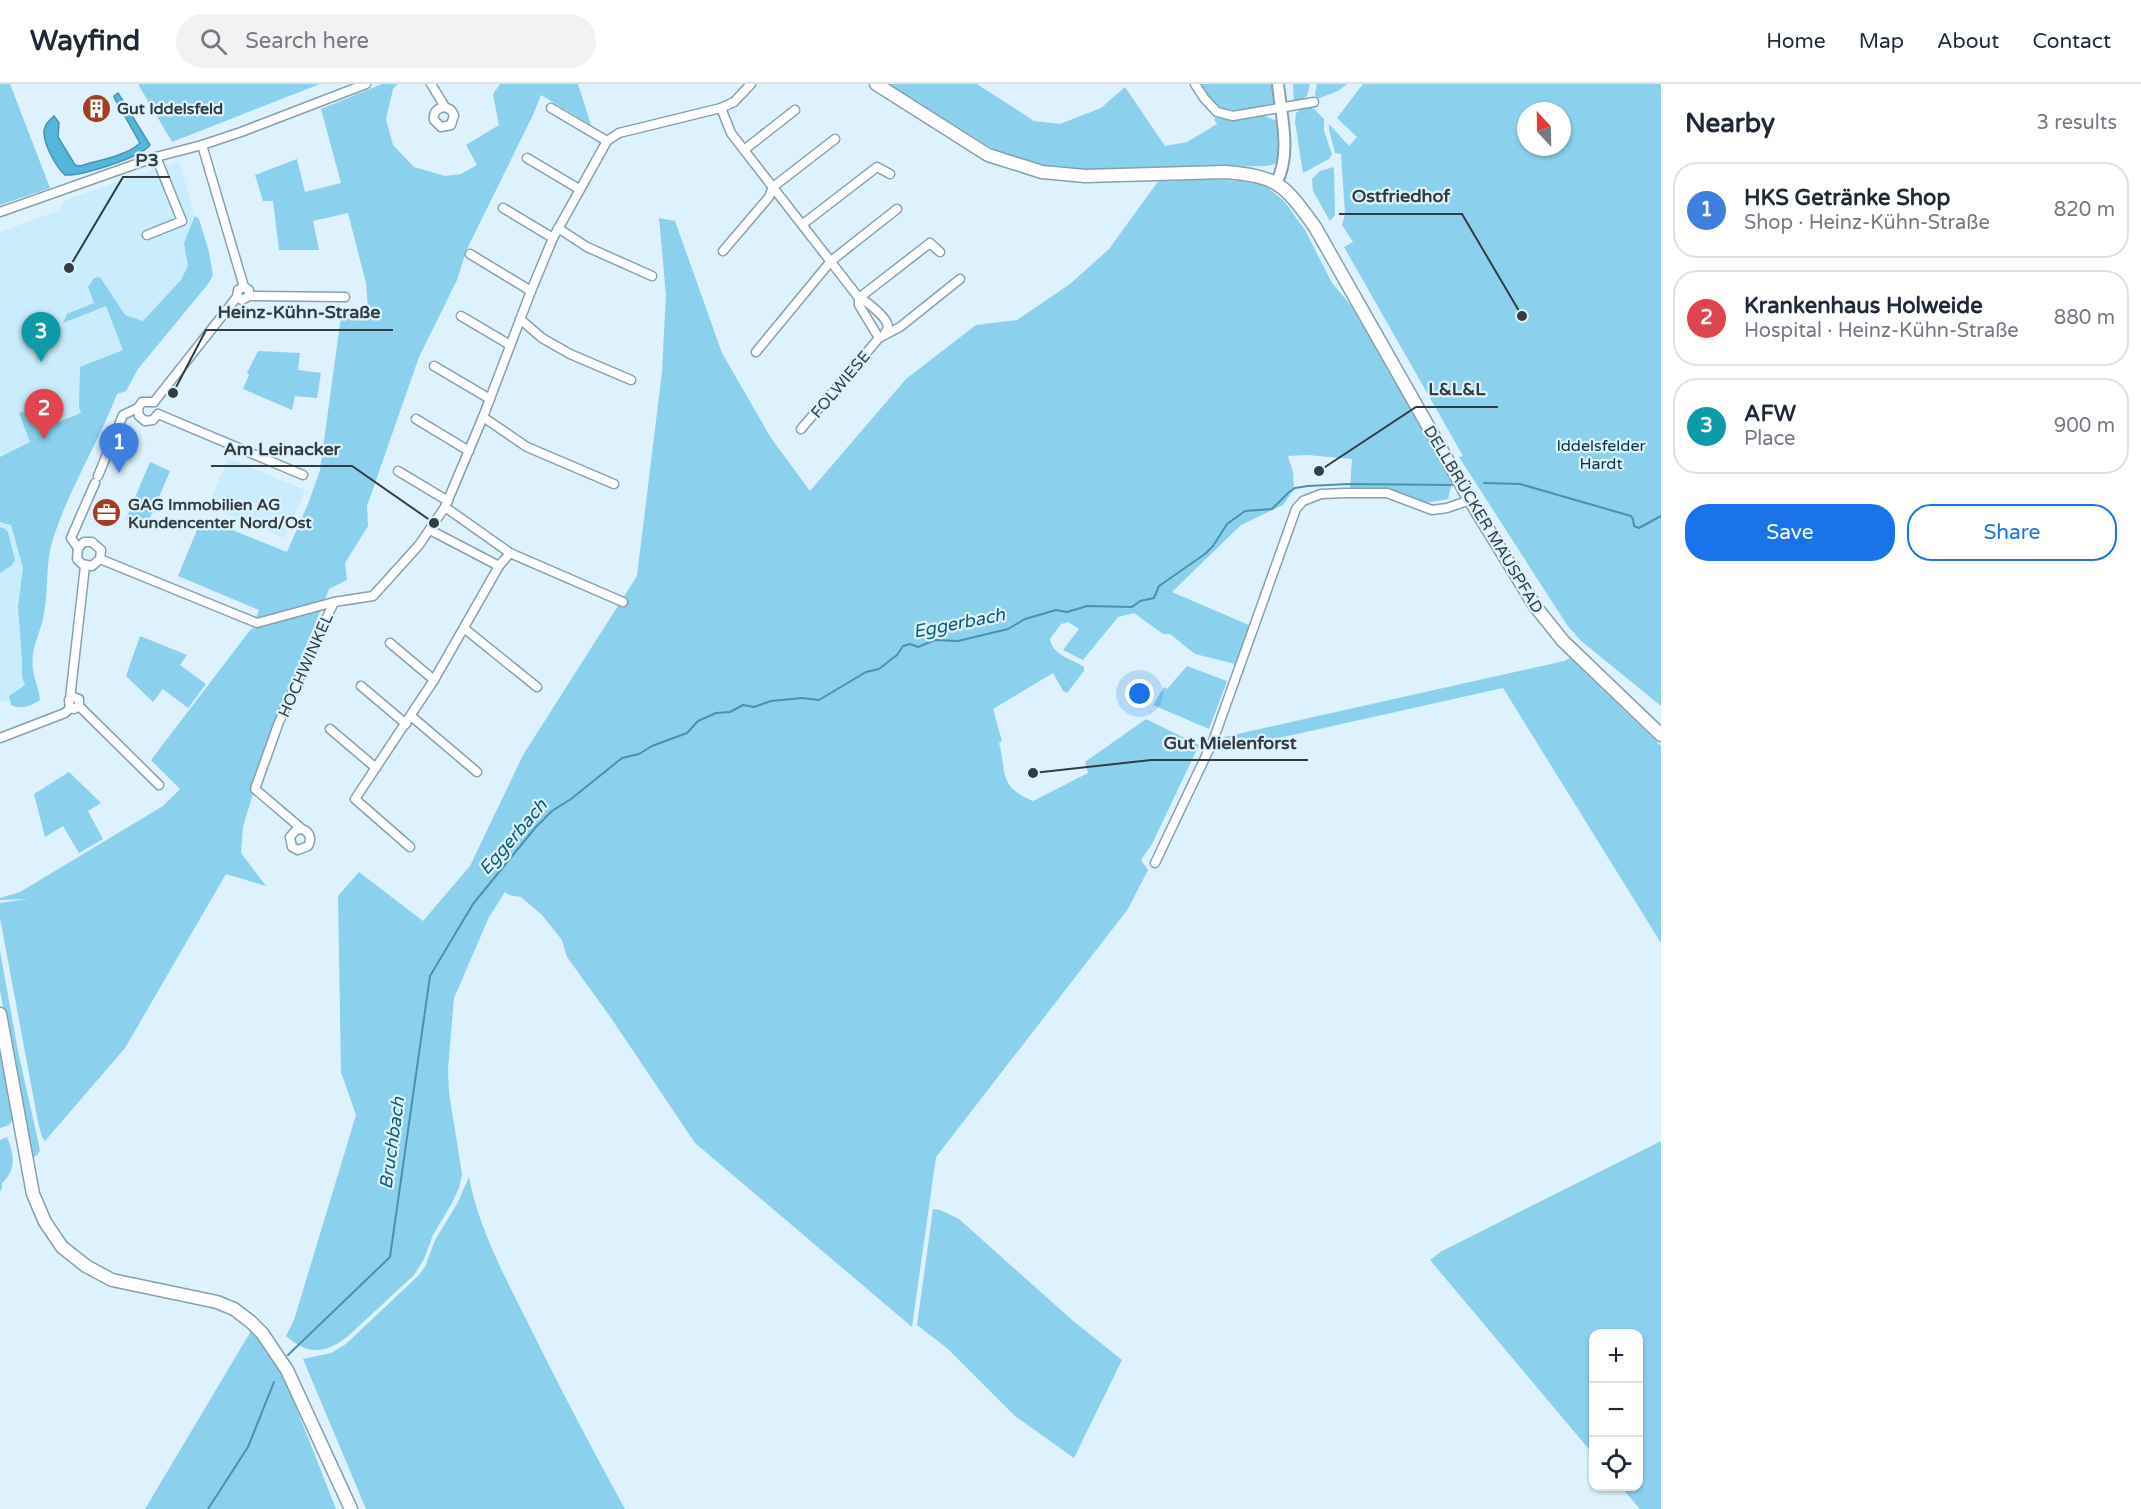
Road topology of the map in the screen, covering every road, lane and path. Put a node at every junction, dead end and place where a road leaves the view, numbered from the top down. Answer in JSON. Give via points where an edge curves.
{"nodes":[{"id":1,"x":366,"y":84,"type":"edge"},
{"id":2,"x":431,"y":84,"type":"edge"},
{"id":3,"x":751,"y":84,"type":"edge"},
{"id":4,"x":876,"y":84,"type":"edge"},
{"id":5,"x":1195,"y":84,"type":"edge"},
{"id":6,"x":1278,"y":84,"type":"edge"},
{"id":7,"x":1314,"y":102,"type":"dead end"},
{"id":8,"x":445,"y":107,"type":"dead end"},
{"id":9,"x":551,"y":108,"type":"dead end"},
{"id":10,"x":721,"y":108,"type":"junction"},
{"id":11,"x":1280,"y":108,"type":"junction"},
{"id":12,"x":795,"y":110,"type":"dead end"},
{"id":13,"x":835,"y":139,"type":"dead end"},
{"id":14,"x":607,"y":141,"type":"junction"},
{"id":15,"x":202,"y":145,"type":"junction"},
{"id":16,"x":744,"y":150,"type":"junction"},
{"id":17,"x":156,"y":157,"type":"junction"},
{"id":18,"x":527,"y":158,"type":"dead end"},
{"id":19,"x":890,"y":174,"type":"dead end"},
{"id":20,"x":1276,"y":183,"type":"junction"},
{"id":21,"x":773,"y":187,"type":"junction"},
{"id":22,"x":579,"y":189,"type":"junction"},
{"id":23,"x":503,"y":208,"type":"dead end"},
{"id":24,"x":897,"y":209,"type":"dead end"},
{"id":25,"x":0,"y":212,"type":"edge"},
{"id":26,"x":803,"y":224,"type":"junction"},
{"id":27,"x":558,"y":228,"type":"junction"},
{"id":28,"x":147,"y":235,"type":"dead end"},
{"id":29,"x":553,"y":238,"type":"junction"},
{"id":30,"x":723,"y":252,"type":"dead end"},
{"id":31,"x":940,"y":252,"type":"dead end"},
{"id":32,"x":470,"y":254,"type":"dead end"},
{"id":33,"x":831,"y":261,"type":"junction"},
{"id":34,"x":652,"y":276,"type":"dead end"},
{"id":35,"x":960,"y":279,"type":"dead end"},
{"id":36,"x":244,"y":287,"type":"junction"},
{"id":37,"x":531,"y":291,"type":"junction"},
{"id":38,"x":249,"y":296,"type":"junction"},
{"id":39,"x":237,"y":297,"type":"junction"},
{"id":40,"x":345,"y":297,"type":"dead end"},
{"id":41,"x":859,"y":298,"type":"junction"},
{"id":42,"x":461,"y":316,"type":"dead end"},
{"id":43,"x":520,"y":320,"type":"junction"},
{"id":44,"x":882,"y":336,"type":"junction"},
{"id":45,"x":510,"y":345,"type":"junction"},
{"id":46,"x":756,"y":352,"type":"dead end"},
{"id":47,"x":434,"y":366,"type":"dead end"},
{"id":48,"x":631,"y":380,"type":"dead end"},
{"id":49,"x":490,"y":399,"type":"junction"},
{"id":50,"x":154,"y":402,"type":"junction"},
{"id":51,"x":138,"y":408,"type":"junction"},
{"id":52,"x":158,"y":414,"type":"junction"},
{"id":53,"x":483,"y":417,"type":"junction"},
{"id":54,"x":416,"y":419,"type":"dead end"},
{"id":55,"x":801,"y":429,"type":"dead end"},
{"id":56,"x":469,"y":451,"type":"junction"},
{"id":57,"x":398,"y":471,"type":"dead end"},
{"id":58,"x":303,"y":475,"type":"dead end"},
{"id":59,"x":614,"y":484,"type":"dead end"},
{"id":60,"x":1470,"y":500,"type":"junction"},
{"id":61,"x":447,"y":504,"type":"junction"},
{"id":62,"x":430,"y":530,"type":"junction"},
{"id":63,"x":78,"y":548,"type":"junction"},
{"id":64,"x":510,"y":553,"type":"junction"},
{"id":65,"x":100,"y":558,"type":"junction"},
{"id":66,"x":85,"y":566,"type":"junction"},
{"id":67,"x":499,"y":566,"type":"junction"},
{"id":68,"x":334,"y":602,"type":"junction"},
{"id":69,"x":623,"y":602,"type":"dead end"},
{"id":70,"x":465,"y":629,"type":"junction"},
{"id":71,"x":390,"y":643,"type":"dead end"},
{"id":72,"x":434,"y":680,"type":"junction"},
{"id":73,"x":361,"y":686,"type":"dead end"},
{"id":74,"x":537,"y":687,"type":"dead end"},
{"id":75,"x":73,"y":704,"type":"junction"},
{"id":76,"x":409,"y":720,"type":"junction"},
{"id":77,"x":330,"y":729,"type":"dead end"},
{"id":78,"x":1661,"y":735,"type":"edge"},
{"id":79,"x":0,"y":738,"type":"edge"},
{"id":80,"x":376,"y":768,"type":"junction"},
{"id":81,"x":477,"y":772,"type":"dead end"},
{"id":82,"x":159,"y":785,"type":"dead end"},
{"id":83,"x":302,"y":829,"type":"dead end"},
{"id":84,"x":410,"y":847,"type":"dead end"},
{"id":85,"x":1155,"y":863,"type":"dead end"},
{"id":86,"x":0,"y":1014,"type":"edge"},
{"id":87,"x":351,"y":1509,"type":"edge"}],
"edges":[{"from":1,"to":15,"type":"street"},
{"from":2,"to":8,"type":"street"},
{"from":3,"to":10,"type":"street","via":[[734,102]]},
{"from":4,"to":20,"type":"main road","name":"DELLBRÜCKER MAUSPFAD","via":[[988,155],[1042,172],[1085,176],[1224,172],[1254,174]]},
{"from":5,"to":11,"type":"street","via":[[1217,112],[1233,116]]},
{"from":6,"to":11,"type":"street"},
{"from":7,"to":11,"type":"street"},
{"from":9,"to":14,"type":"street"},
{"from":10,"to":14,"type":"street","via":[[619,133]]},
{"from":10,"to":16,"type":"street","name":"FOLWIESE","via":[[731,133]]},
{"from":11,"to":20,"type":"street","via":[[1284,158]]},
{"from":12,"to":16,"type":"street"},
{"from":13,"to":21,"type":"street"},
{"from":14,"to":22,"type":"street","name":"HOCHWINKEL"},
{"from":15,"to":17,"type":"street"},
{"from":15,"to":36,"type":"street"},
{"from":16,"to":21,"type":"street","name":"FOLWIESE"},
{"from":17,"to":25,"type":"street"},
{"from":17,"to":28,"type":"street","via":[[182,221]]},
{"from":18,"to":22,"type":"street"},
{"from":19,"to":26,"type":"street","via":[[876,167]]},
{"from":20,"to":60,"type":"main road","name":"DELLBRÜCKER MAUSPFAD","via":[[1315,227]]},
{"from":21,"to":26,"type":"street","name":"FOLWIESE"},
{"from":21,"to":30,"type":"street"},
{"from":22,"to":27,"type":"street","name":"HOCHWINKEL"},
{"from":23,"to":29,"type":"street"},
{"from":24,"to":33,"type":"street"},
{"from":26,"to":33,"type":"street","name":"FOLWIESE"},
{"from":27,"to":29,"type":"street","name":"HOCHWINKEL"},
{"from":27,"to":34,"type":"street","via":[[587,247]]},
{"from":29,"to":37,"type":"street","name":"HOCHWINKEL"},
{"from":31,"to":41,"type":"street","via":[[930,243]]},
{"from":32,"to":37,"type":"street"},
{"from":33,"to":41,"type":"street","name":"FOLWIESE"},
{"from":33,"to":46,"type":"street"},
{"from":35,"to":44,"type":"street","name":"FOLWIESE","via":[[900,327]]},
{"from":36,"to":38,"type":"street"},
{"from":36,"to":39,"type":"street","via":[[238,290]]},
{"from":37,"to":43,"type":"street","name":"HOCHWINKEL"},
{"from":38,"to":39,"type":"street","via":[[242,300]]},
{"from":38,"to":40,"type":"street"},
{"from":39,"to":50,"type":"street"},
{"from":41,"to":44,"type":"street","name":"FOLWIESE","via":[[859,305]]},
{"from":41,"to":44,"type":"street","name":"FOLWIESE","via":[[865,299],[886,321],[888,328]]},
{"from":42,"to":45,"type":"street"},
{"from":43,"to":45,"type":"street","name":"HOCHWINKEL"},
{"from":43,"to":48,"type":"street","via":[[570,354]]},
{"from":44,"to":55,"type":"street","name":"FOLWIESE"},
{"from":45,"to":49,"type":"street","name":"HOCHWINKEL"},
{"from":47,"to":49,"type":"street"},
{"from":49,"to":53,"type":"street","name":"HOCHWINKEL"},
{"from":50,"to":51,"type":"street","via":[[142,402]]},
{"from":50,"to":52,"type":"street"},
{"from":51,"to":52,"type":"street","via":[[145,421]]},
{"from":51,"to":63,"type":"street","via":[[123,415],[71,538]]},
{"from":52,"to":58,"type":"street"},
{"from":53,"to":56,"type":"street","name":"HOCHWINKEL"},
{"from":53,"to":59,"type":"street","via":[[527,447]]},
{"from":54,"to":56,"type":"street"},
{"from":56,"to":61,"type":"street","name":"HOCHWINKEL"},
{"from":57,"to":61,"type":"street"},
{"from":60,"to":78,"type":"main road","name":"DELLBRÜCKER MAUSPFAD","via":[[1552,629]]},
{"from":60,"to":85,"type":"street","via":[[1432,510],[1387,493],[1346,493],[1321,495],[1303,501],[1296,509],[1213,741]]},
{"from":61,"to":62,"type":"street","name":"HOCHWINKEL"},
{"from":61,"to":64,"type":"street"},
{"from":62,"to":67,"type":"street"},
{"from":62,"to":68,"type":"street","name":"HOCHWINKEL","via":[[373,596]]},
{"from":63,"to":65,"type":"street","via":[[84,542],[96,544],[101,550]]},
{"from":63,"to":66,"type":"street","via":[[77,559]]},
{"from":64,"to":67,"type":"street"},
{"from":64,"to":69,"type":"street"},
{"from":65,"to":66,"type":"street","via":[[96,564]]},
{"from":65,"to":68,"type":"street","via":[[257,623]]},
{"from":66,"to":75,"type":"street"},
{"from":67,"to":70,"type":"street"},
{"from":68,"to":83,"type":"street","name":"HOCHWINKEL","via":[[279,722],[255,789]]},
{"from":70,"to":72,"type":"street"},
{"from":70,"to":74,"type":"street"},
{"from":71,"to":72,"type":"street"},
{"from":72,"to":76,"type":"street"},
{"from":73,"to":76,"type":"street"},
{"from":75,"to":79,"type":"street","via":[[65,713]]},
{"from":75,"to":82,"type":"street"},
{"from":76,"to":80,"type":"street"},
{"from":76,"to":81,"type":"street"},
{"from":77,"to":80,"type":"street"},
{"from":80,"to":84,"type":"street","via":[[355,799]]},
{"from":86,"to":87,"type":"main road","via":[[33,1194],[62,1247],[112,1280],[217,1302],[251,1322],[287,1370]]}]}
